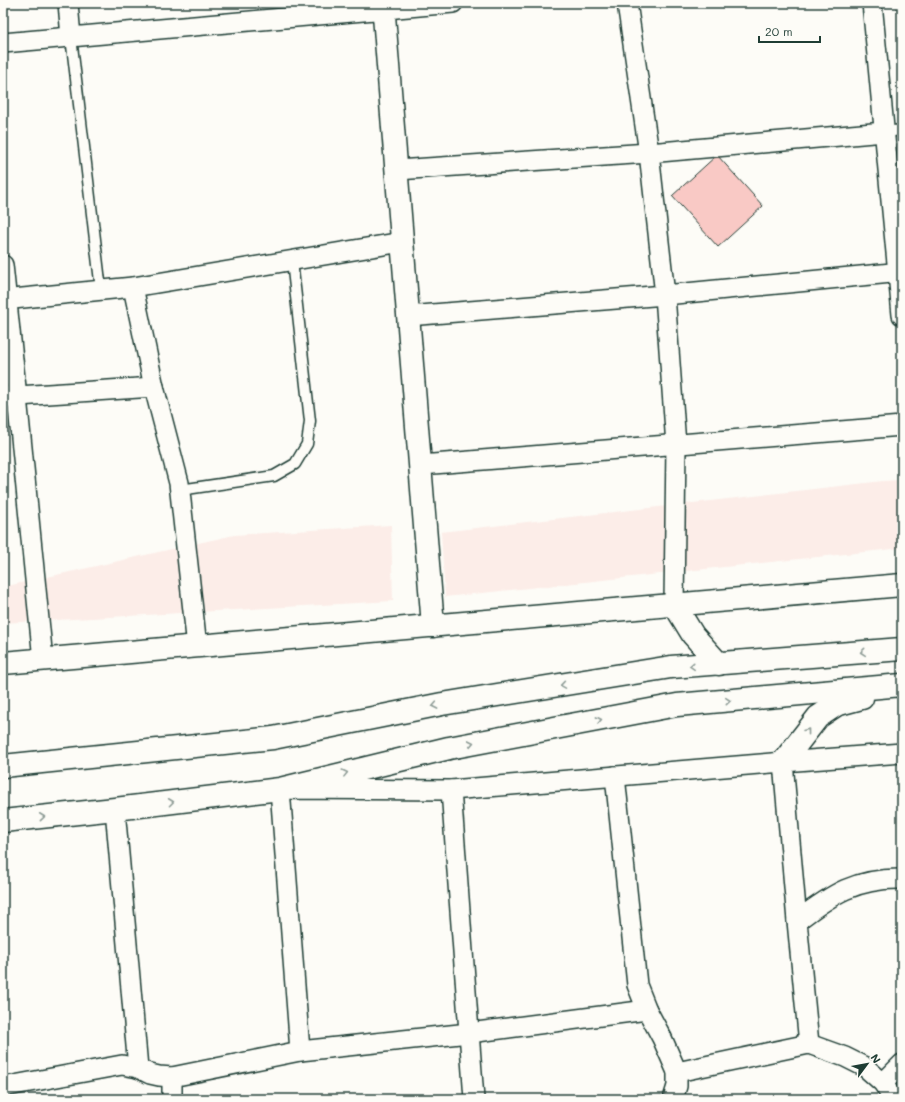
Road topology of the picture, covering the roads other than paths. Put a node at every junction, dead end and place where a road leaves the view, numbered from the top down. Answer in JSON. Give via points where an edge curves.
{"nodes":[{"id":1,"x":68,"y":3,"type":"edge"},
{"id":2,"x":453,"y":3,"type":"edge"},
{"id":3,"x":627,"y":3,"type":"edge"},
{"id":4,"x":872,"y":3,"type":"edge"},
{"id":5,"x":383,"y":6,"type":"edge"},
{"id":6,"x":71,"y":37,"type":"junction"},
{"id":7,"x":3,"y":43,"type":"edge"},
{"id":8,"x":893,"y":131,"type":"edge"},
{"id":9,"x":649,"y":153,"type":"junction"},
{"id":10,"x":397,"y":170,"type":"junction"},
{"id":11,"x":402,"y":242,"type":"junction"},
{"id":12,"x":292,"y":261,"type":"junction"},
{"id":13,"x":3,"y":265,"type":"edge"},
{"id":14,"x":900,"y":272,"type":"edge"},
{"id":15,"x":133,"y":287,"type":"junction"},
{"id":16,"x":101,"y":290,"type":"junction"},
{"id":17,"x":665,"y":295,"type":"junction"},
{"id":18,"x":5,"y":300,"type":"edge"},
{"id":19,"x":902,"y":315,"type":"edge"},
{"id":20,"x":408,"y":316,"type":"junction"},
{"id":21,"x":154,"y":387,"type":"junction"},
{"id":22,"x":10,"y":397,"type":"edge"},
{"id":23,"x":902,"y":426,"type":"edge"},
{"id":24,"x":676,"y":444,"type":"junction"},
{"id":25,"x":421,"y":466,"type":"junction"},
{"id":26,"x":180,"y":490,"type":"junction"},
{"id":27,"x":902,"y":585,"type":"edge"},
{"id":28,"x":674,"y":604,"type":"junction"},
{"id":29,"x":433,"y":626,"type":"junction"},
{"id":30,"x":197,"y":647,"type":"junction"},
{"id":31,"x":902,"y":649,"type":"edge"},
{"id":32,"x":43,"y":660,"type":"junction"},
{"id":33,"x":3,"y":663,"type":"edge"},
{"id":34,"x":719,"y":664,"type":"junction"},
{"id":35,"x":902,"y":686,"type":"edge"},
{"id":36,"x":902,"y":753,"type":"edge"},
{"id":37,"x":783,"y":762,"type":"junction"},
{"id":38,"x":3,"y":766,"type":"edge"},
{"id":39,"x":615,"y":776,"type":"junction"},
{"id":40,"x":280,"y":789,"type":"junction"},
{"id":41,"x":451,"y":790,"type":"junction"},
{"id":42,"x":114,"y":809,"type":"junction"},
{"id":43,"x":3,"y":821,"type":"edge"},
{"id":44,"x":902,"y":879,"type":"edge"},
{"id":45,"x":797,"y":921,"type":"junction"},
{"id":46,"x":647,"y":1010,"type":"junction"},
{"id":47,"x":469,"y":1033,"type":"junction"},
{"id":48,"x":809,"y":1044,"type":"junction"},
{"id":49,"x":300,"y":1051,"type":"junction"},
{"id":50,"x":902,"y":1064,"type":"edge"},
{"id":51,"x":138,"y":1068,"type":"junction"},
{"id":52,"x":677,"y":1072,"type":"junction"},
{"id":53,"x":172,"y":1077,"type":"junction"},
{"id":54,"x":883,"y":1083,"type":"junction"},
{"id":55,"x":3,"y":1087,"type":"edge"},
{"id":56,"x":172,"y":1099,"type":"edge"},
{"id":57,"x":474,"y":1099,"type":"edge"},
{"id":58,"x":673,"y":1099,"type":"edge"},
{"id":59,"x":893,"y":1099,"type":"edge"}],
"edges":[{"from":1,"to":6,"type":"street"},
{"from":2,"to":5,"type":"street"},
{"from":3,"to":9,"type":"street"},
{"from":4,"to":8,"type":"street"},
{"from":5,"to":6,"type":"street"},
{"from":5,"to":10,"type":"main road"},
{"from":6,"to":7,"type":"street"},
{"from":6,"to":16,"type":"lane"},
{"from":8,"to":9,"type":"street"},
{"from":8,"to":14,"type":"street"},
{"from":9,"to":10,"type":"street"},
{"from":9,"to":17,"type":"street"},
{"from":10,"to":11,"type":"main road"},
{"from":11,"to":12,"type":"street"},
{"from":11,"to":20,"type":"main road"},
{"from":12,"to":15,"type":"street"},
{"from":12,"to":26,"type":"lane","via":[[310,421],[307,444],[295,464],[274,476]]},
{"from":13,"to":18,"type":"street"},
{"from":14,"to":17,"type":"street"},
{"from":14,"to":19,"type":"street"},
{"from":15,"to":16,"type":"street"},
{"from":15,"to":21,"type":"street"},
{"from":16,"to":18,"type":"street"},
{"from":17,"to":20,"type":"street"},
{"from":17,"to":24,"type":"street"},
{"from":18,"to":22,"type":"street"},
{"from":20,"to":25,"type":"main road"},
{"from":21,"to":22,"type":"street"},
{"from":21,"to":26,"type":"street"},
{"from":22,"to":32,"type":"street"},
{"from":23,"to":24,"type":"street"},
{"from":24,"to":25,"type":"street"},
{"from":24,"to":28,"type":"street"},
{"from":25,"to":29,"type":"main road"},
{"from":26,"to":30,"type":"street"},
{"from":27,"to":28,"type":"main road"},
{"from":28,"to":29,"type":"main road"},
{"from":28,"to":34,"type":"main road","via":[[686,626]]},
{"from":29,"to":30,"type":"main road"},
{"from":30,"to":32,"type":"main road"},
{"from":31,"to":34,"type":"main road","one_way":true},
{"from":32,"to":33,"type":"main road"},
{"from":34,"to":38,"type":"main road","one_way":true,"via":[[671,667],[442,704],[273,738]]},
{"from":37,"to":35,"type":"main road","one_way":true,"via":[[818,717],[827,710],[836,705]]},
{"from":40,"to":35,"type":"main road","one_way":true,"via":[[449,748],[677,705]]},
{"from":36,"to":37,"type":"street"},
{"from":37,"to":39,"type":"street"},
{"from":37,"to":45,"type":"street"},
{"from":39,"to":41,"type":"street"},
{"from":39,"to":46,"type":"street","via":[[637,985]]},
{"from":40,"to":41,"type":"street"},
{"from":42,"to":40,"type":"main road","one_way":true},
{"from":40,"to":49,"type":"street"},
{"from":41,"to":47,"type":"street"},
{"from":43,"to":42,"type":"main road","one_way":true},
{"from":42,"to":51,"type":"street"},
{"from":44,"to":45,"type":"street","via":[[864,882],[844,889]]},
{"from":45,"to":48,"type":"street"},
{"from":46,"to":47,"type":"street"},
{"from":46,"to":52,"type":"street"},
{"from":47,"to":49,"type":"street"},
{"from":47,"to":57,"type":"street"},
{"from":48,"to":52,"type":"street"},
{"from":48,"to":54,"type":"street","via":[[865,1067]]},
{"from":49,"to":53,"type":"street"},
{"from":50,"to":54,"type":"street"},
{"from":51,"to":53,"type":"street","via":[[150,1074]]},
{"from":51,"to":55,"type":"street","via":[[122,1065]]},
{"from":52,"to":58,"type":"street","via":[[677,1086]]},
{"from":53,"to":56,"type":"street"},
{"from":54,"to":59,"type":"street"}]}
